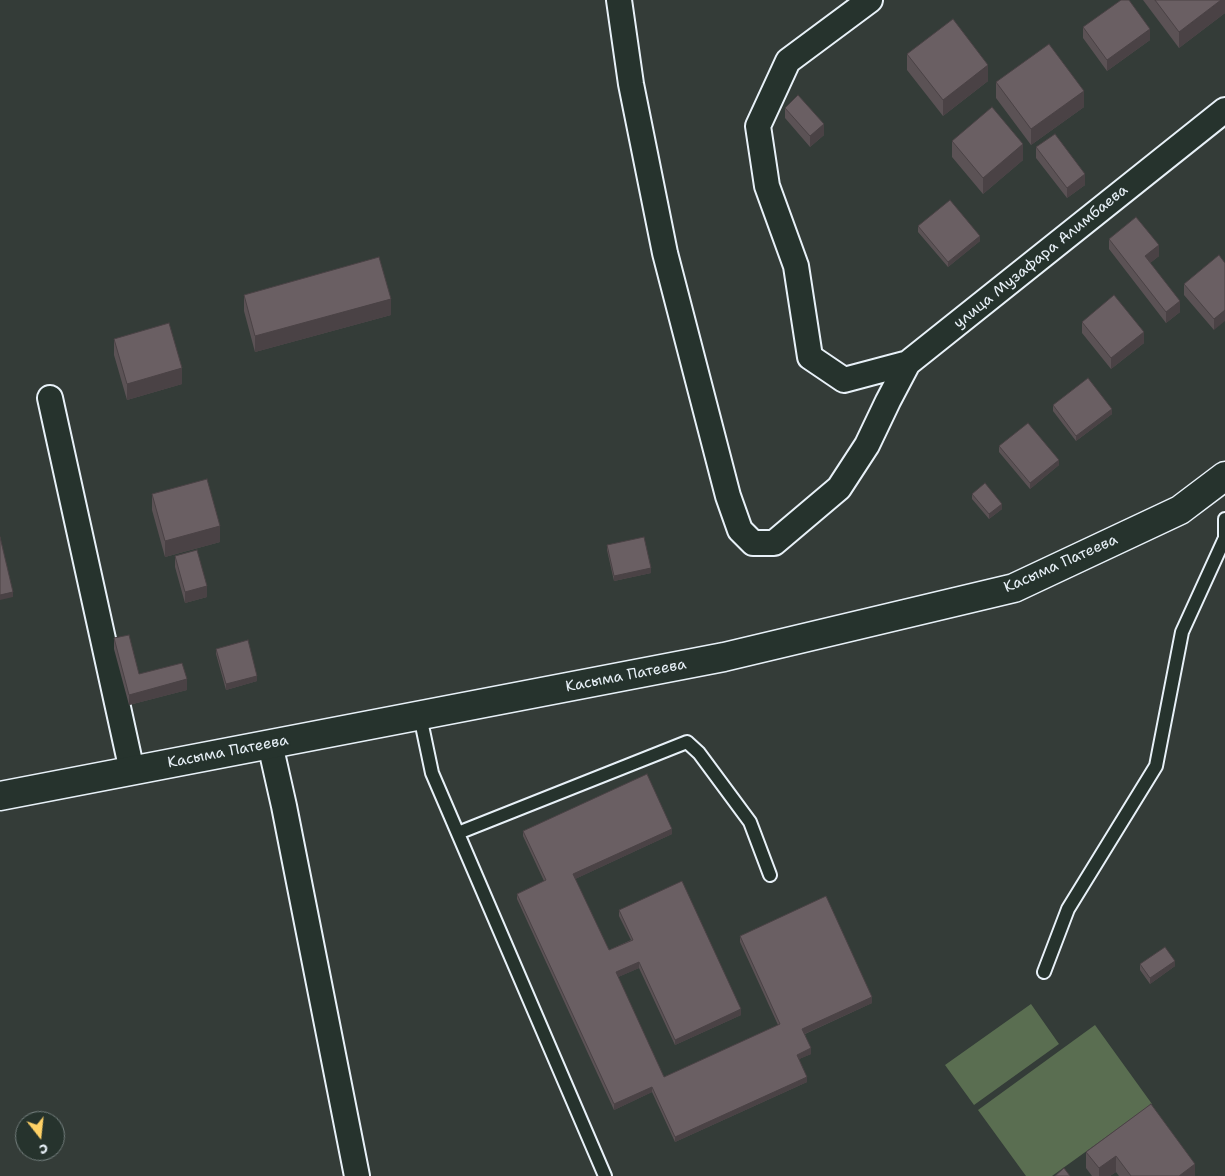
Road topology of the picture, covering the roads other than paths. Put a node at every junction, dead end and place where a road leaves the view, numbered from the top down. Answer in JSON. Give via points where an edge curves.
{"nodes":[{"id":1,"x":619,"y":0,"type":"edge"},
{"id":2,"x":870,"y":0,"type":"edge"},
{"id":3,"x":1225,"y":110,"type":"edge"},
{"id":4,"x":908,"y":363,"type":"junction"},
{"id":5,"x":50,"y":398,"type":"dead end"},
{"id":6,"x":1225,"y":476,"type":"edge"},
{"id":7,"x":1225,"y":520,"type":"edge"},
{"id":8,"x":1224,"y":540,"type":"edge"},
{"id":9,"x":420,"y":716,"type":"junction"},
{"id":10,"x":270,"y":744,"type":"junction"},
{"id":11,"x":132,"y":771,"type":"junction"},
{"id":12,"x":0,"y":796,"type":"edge"},
{"id":13,"x":458,"y":833,"type":"junction"},
{"id":14,"x":770,"y":875,"type":"dead end"},
{"id":15,"x":1044,"y":972,"type":"dead end"},
{"id":16,"x":357,"y":1176,"type":"edge"},
{"id":17,"x":605,"y":1176,"type":"edge"}],
"edges":[{"from":1,"to":4,"type":"street","via":[[631,84],[665,253],[728,496],[740,530],[753,543],[774,544],[839,488],[867,445]]},
{"from":2,"to":4,"type":"street","name":"улица Музафара Алимбаева","via":[[788,61],[758,126],[767,186],[796,266],[810,357],[844,380]]},
{"from":3,"to":4,"type":"street","name":"улица Музафара Алимбаева"},
{"from":5,"to":11,"type":"street"},
{"from":6,"to":9,"type":"main road","name":"Касыма Патеева","via":[[1180,510],[1014,588],[724,657]]},
{"from":7,"to":8,"type":"lane"},
{"from":8,"to":15,"type":"lane","via":[[1182,632],[1156,766],[1068,909]]},
{"from":9,"to":10,"type":"main road","name":"Касыма Патеева"},
{"from":9,"to":13,"type":"lane","via":[[432,774]]},
{"from":10,"to":11,"type":"main road","name":"Касыма Патеева"},
{"from":10,"to":16,"type":"street"},
{"from":11,"to":12,"type":"main road","name":"Касыма Патеева"},
{"from":13,"to":14,"type":"lane","via":[[687,742],[699,753],[750,822]]},
{"from":13,"to":17,"type":"lane"}]}
